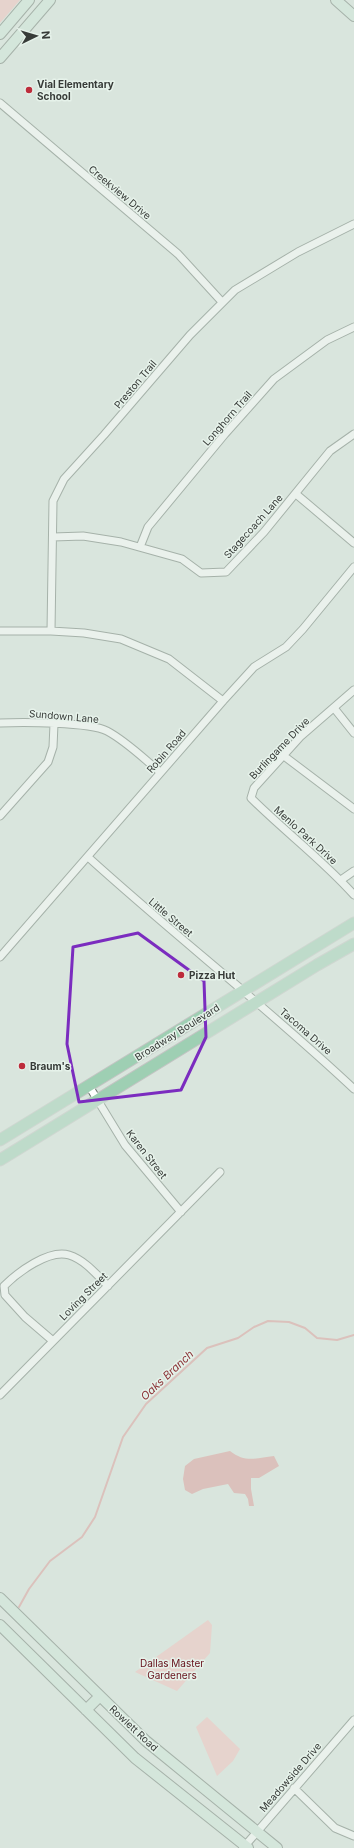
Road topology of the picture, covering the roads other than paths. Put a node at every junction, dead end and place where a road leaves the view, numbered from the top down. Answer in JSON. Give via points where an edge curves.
{"nodes":[{"id":1,"x":29,"y":0,"type":"edge"},
{"id":2,"x":50,"y":0,"type":"edge"},
{"id":3,"x":336,"y":0,"type":"edge"},
{"id":4,"x":354,"y":16,"type":"edge"},
{"id":5,"x":0,"y":34,"type":"edge"},
{"id":6,"x":0,"y":58,"type":"edge"},
{"id":7,"x":0,"y":103,"type":"edge"},
{"id":8,"x":354,"y":224,"type":"edge"},
{"id":9,"x":222,"y":302,"type":"junction"},
{"id":10,"x":354,"y":327,"type":"edge"},
{"id":11,"x":354,"y":434,"type":"edge"},
{"id":12,"x":296,"y":494,"type":"junction"},
{"id":13,"x":53,"y":537,"type":"junction"},
{"id":14,"x":354,"y":543,"type":"edge"},
{"id":15,"x":140,"y":547,"type":"junction"},
{"id":16,"x":354,"y":567,"type":"edge"},
{"id":17,"x":0,"y":631,"type":"edge"},
{"id":18,"x":50,"y":631,"type":"junction"},
{"id":19,"x":354,"y":690,"type":"edge"},
{"id":20,"x":223,"y":701,"type":"junction"},
{"id":21,"x":334,"y":708,"type":"junction"},
{"id":22,"x":0,"y":723,"type":"edge"},
{"id":23,"x":54,"y":724,"type":"junction"},
{"id":24,"x":354,"y":733,"type":"edge"},
{"id":25,"x":284,"y":756,"type":"junction"},
{"id":26,"x":160,"y":772,"type":"junction"},
{"id":27,"x":254,"y":788,"type":"joint"},
{"id":28,"x":354,"y":809,"type":"edge"},
{"id":29,"x":0,"y":816,"type":"edge"},
{"id":30,"x":88,"y":857,"type":"junction"},
{"id":31,"x":354,"y":871,"type":"edge"},
{"id":32,"x":341,"y":880,"type":"junction"},
{"id":33,"x":354,"y":895,"type":"edge"},
{"id":34,"x":354,"y":923,"type":"edge"},
{"id":35,"x":354,"y":944,"type":"edge"},
{"id":36,"x":0,"y":957,"type":"edge"},
{"id":37,"x":244,"y":990,"type":"junction"},
{"id":38,"x":257,"y":1002,"type":"junction"},
{"id":39,"x":89,"y":1086,"type":"junction"},
{"id":40,"x":354,"y":1088,"type":"edge"},
{"id":41,"x":97,"y":1100,"type":"junction"},
{"id":42,"x":0,"y":1140,"type":"edge"},
{"id":43,"x":0,"y":1160,"type":"edge"},
{"id":44,"x":220,"y":1172,"type":"dead end"},
{"id":45,"x":181,"y":1212,"type":"junction"},
{"id":46,"x":108,"y":1286,"type":"junction"},
{"id":47,"x":53,"y":1341,"type":"junction"},
{"id":48,"x":0,"y":1395,"type":"edge"},
{"id":49,"x":0,"y":1598,"type":"edge"},
{"id":50,"x":0,"y":1625,"type":"edge"},
{"id":51,"x":100,"y":1696,"type":"junction"},
{"id":52,"x":86,"y":1710,"type":"junction"},
{"id":53,"x":354,"y":1720,"type":"edge"},
{"id":54,"x":294,"y":1788,"type":"junction"},
{"id":55,"x":209,"y":1794,"type":"junction"},
{"id":56,"x":196,"y":1808,"type":"junction"},
{"id":57,"x":256,"y":1831,"type":"junction"},
{"id":58,"x":354,"y":1836,"type":"edge"},
{"id":59,"x":245,"y":1847,"type":"edge"},
{"id":60,"x":277,"y":1848,"type":"edge"}],
"edges":[{"from":1,"to":5,"type":"main road"},
{"from":2,"to":6,"type":"main road"},
{"from":3,"to":4,"type":"main road"},
{"from":7,"to":9,"type":"street","name":"Creekview Drive","via":[[178,254]]},
{"from":8,"to":9,"type":"street","name":"Preston Trail","via":[[298,252],[235,290]]},
{"from":9,"to":13,"type":"street","name":"Preston Trail","via":[[64,479],[53,501]]},
{"from":10,"to":15,"type":"street","name":"Longhorn Trail","via":[[327,340],[274,379],[148,527]]},
{"from":11,"to":12,"type":"street","name":"Stagecoach Lane","via":[[330,451]]},
{"from":12,"to":14,"type":"street"},
{"from":12,"to":15,"type":"street","name":"Stagecoach Lane","via":[[226,572],[201,573],[182,559]]},
{"from":13,"to":15,"type":"street","name":"Stagecoach Lane","via":[[83,536]]},
{"from":13,"to":18,"type":"street","name":"Preston Trail"},
{"from":16,"to":20,"type":"street","name":"Robin Road","via":[[290,642],[254,667]]},
{"from":17,"to":18,"type":"street"},
{"from":18,"to":20,"type":"street","via":[[113,638],[169,659]]},
{"from":19,"to":21,"type":"street","name":"Burlingame Drive"},
{"from":20,"to":26,"type":"street","name":"Robin Road"},
{"from":21,"to":24,"type":"street"},
{"from":21,"to":25,"type":"street","name":"Burlingame Drive","via":[[301,736]]},
{"from":22,"to":23,"type":"street","name":"Sundown Lane"},
{"from":23,"to":26,"type":"street","name":"Sundown Lane","via":[[91,726],[106,730]]},
{"from":23,"to":29,"type":"street","via":[[53,747],[48,762]]},
{"from":25,"to":27,"type":"street","name":"Burlingame Drive"},
{"from":25,"to":28,"type":"street"},
{"from":26,"to":30,"type":"street","name":"Robin Road"},
{"from":27,"to":32,"type":"street","name":"Menlo Park Drive","via":[[251,798]]},
{"from":30,"to":36,"type":"street","name":"Robin Road"},
{"from":30,"to":37,"type":"street","name":"Little Street","via":[[149,912]]},
{"from":31,"to":32,"type":"street"},
{"from":32,"to":33,"type":"street","name":"Menlo Park Drive"},
{"from":34,"to":37,"type":"main road","name":"Broadway Boulevard"},
{"from":35,"to":38,"type":"main road","name":"Broadway Boulevard"},
{"from":37,"to":38,"type":"street","name":"Tacoma Drive"},
{"from":37,"to":39,"type":"main road","name":"Broadway Boulevard"},
{"from":38,"to":40,"type":"street","name":"Tacoma Drive"},
{"from":38,"to":41,"type":"main road","name":"Broadway Boulevard"},
{"from":39,"to":41,"type":"street","name":"Karen Street"},
{"from":39,"to":42,"type":"main road","name":"Broadway Boulevard"},
{"from":41,"to":43,"type":"main road","name":"Broadway Boulevard"},
{"from":41,"to":45,"type":"street","name":"Karen Street","via":[[125,1145]]},
{"from":44,"to":45,"type":"street","name":"Loving Street"},
{"from":45,"to":46,"type":"street","name":"Loving Street"},
{"from":46,"to":47,"type":"street","name":"Loving Street"},
{"from":46,"to":47,"type":"street","via":[[86,1265],[70,1255],[56,1254],[30,1266],[4,1286],[5,1295],[25,1317]]},
{"from":47,"to":48,"type":"street","name":"Loving Street"},
{"from":49,"to":51,"type":"main road","name":"Rowlett Road"},
{"from":50,"to":52,"type":"main road","name":"Rowlett Road"},
{"from":51,"to":52,"type":"main road"},
{"from":51,"to":55,"type":"main road","name":"Rowlett Road","via":[[146,1741]]},
{"from":52,"to":56,"type":"main road","name":"Rowlett Road","via":[[134,1758]]},
{"from":53,"to":54,"type":"street","name":"Meadowside Drive"},
{"from":54,"to":57,"type":"street","name":"Meadowside Drive"},
{"from":54,"to":58,"type":"street","via":[[336,1828]]},
{"from":55,"to":56,"type":"main road"},
{"from":55,"to":57,"type":"main road","name":"Rowlett Road"},
{"from":56,"to":59,"type":"main road","name":"Rowlett Road"},
{"from":57,"to":59,"type":"street","name":"Meadowside Drive"},
{"from":57,"to":60,"type":"main road","name":"Rowlett Road"}]}
